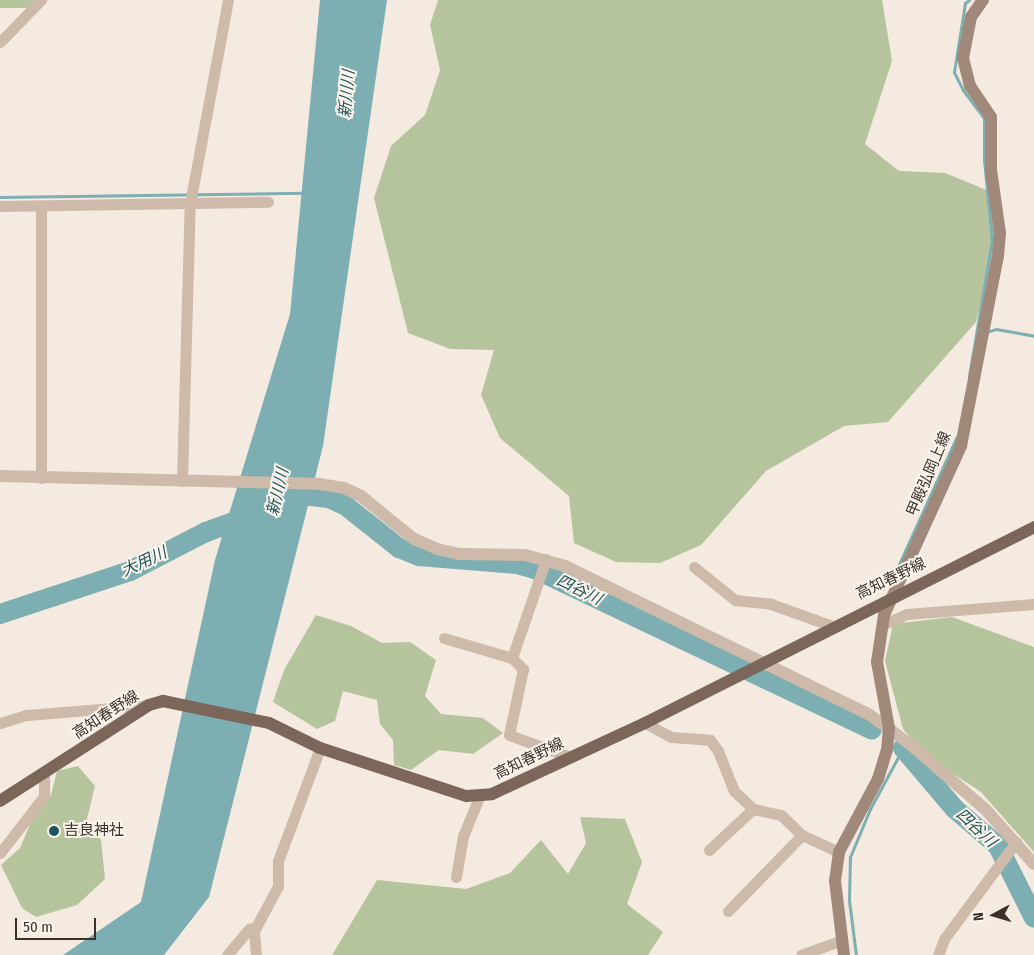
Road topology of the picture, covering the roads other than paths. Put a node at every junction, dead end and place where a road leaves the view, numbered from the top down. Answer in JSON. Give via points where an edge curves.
{"nodes":[{"id":1,"x":41,"y":0,"type":"edge"},
{"id":2,"x":228,"y":0,"type":"edge"},
{"id":3,"x":983,"y":0,"type":"edge"},
{"id":4,"x":0,"y":42,"type":"edge"},
{"id":5,"x":268,"y":202,"type":"dead end"},
{"id":6,"x":190,"y":203,"type":"junction"},
{"id":7,"x":0,"y":206,"type":"edge"},
{"id":8,"x":41,"y":206,"type":"junction"},
{"id":9,"x":0,"y":476,"type":"edge"},
{"id":10,"x":42,"y":478,"type":"junction"},
{"id":11,"x":182,"y":481,"type":"junction"},
{"id":12,"x":1034,"y":527,"type":"edge"},
{"id":13,"x":544,"y":564,"type":"junction"},
{"id":14,"x":694,"y":567,"type":"dead end"},
{"id":15,"x":889,"y":599,"type":"junction"},
{"id":16,"x":1034,"y":604,"type":"edge"},
{"id":17,"x":882,"y":625,"type":"junction"},
{"id":18,"x":832,"y":626,"type":"junction"},
{"id":19,"x":444,"y":638,"type":"dead end"},
{"id":20,"x":512,"y":658,"type":"junction"},
{"id":21,"x":758,"y":665,"type":"junction"},
{"id":22,"x":149,"y":705,"type":"junction"},
{"id":23,"x":0,"y":723,"type":"edge"},
{"id":24,"x":645,"y":723,"type":"junction"},
{"id":25,"x":889,"y":728,"type":"junction"},
{"id":26,"x":320,"y":748,"type":"junction"},
{"id":27,"x":570,"y":756,"type":"junction"},
{"id":28,"x":44,"y":773,"type":"junction"},
{"id":29,"x":480,"y":796,"type":"junction"},
{"id":30,"x":0,"y":801,"type":"edge"},
{"id":31,"x":752,"y":809,"type":"junction"},
{"id":32,"x":802,"y":835,"type":"junction"},
{"id":33,"x":1012,"y":847,"type":"junction"},
{"id":34,"x":709,"y":850,"type":"dead end"},
{"id":35,"x":839,"y":852,"type":"junction"},
{"id":36,"x":0,"y":853,"type":"edge"},
{"id":37,"x":1034,"y":864,"type":"edge"},
{"id":38,"x":456,"y":877,"type":"dead end"},
{"id":39,"x":728,"y":911,"type":"dead end"},
{"id":40,"x":256,"y":927,"type":"junction"},
{"id":41,"x":842,"y":940,"type":"junction"},
{"id":42,"x":227,"y":955,"type":"edge"},
{"id":43,"x":256,"y":955,"type":"edge"},
{"id":44,"x":801,"y":955,"type":"edge"},
{"id":45,"x":844,"y":955,"type":"edge"},
{"id":46,"x":938,"y":955,"type":"edge"}],
"edges":[{"from":1,"to":4,"type":"street"},
{"from":2,"to":6,"type":"street"},
{"from":3,"to":15,"type":"main road","name":"甲殿弘岡上線","via":[[971,17],[964,58],[970,86],[991,116],[991,170],[1000,233],[998,256],[961,446]]},
{"from":5,"to":6,"type":"street"},
{"from":6,"to":8,"type":"street"},
{"from":6,"to":11,"type":"street"},
{"from":7,"to":8,"type":"street"},
{"from":8,"to":10,"type":"street"},
{"from":9,"to":10,"type":"street"},
{"from":10,"to":11,"type":"street"},
{"from":11,"to":13,"type":"street","via":[[319,484],[344,488],[361,496],[414,539],[437,549],[458,554],[525,555]]},
{"from":12,"to":15,"type":"main road","name":"高知春野線"},
{"from":13,"to":20,"type":"street"},
{"from":13,"to":21,"type":"street","via":[[584,574]]},
{"from":14,"to":18,"type":"street","via":[[735,600],[771,604]]},
{"from":15,"to":17,"type":"main road","name":"甲殿弘岡上線"},
{"from":15,"to":18,"type":"main road","name":"高知春野線"},
{"from":16,"to":17,"type":"street","via":[[907,614]]},
{"from":17,"to":25,"type":"main road","name":"甲殿弘岡上線","via":[[877,662]]},
{"from":18,"to":21,"type":"main road","name":"高知春野線"},
{"from":19,"to":20,"type":"street"},
{"from":20,"to":27,"type":"street","via":[[523,669],[509,735]]},
{"from":21,"to":24,"type":"main road","name":"高知春野線"},
{"from":21,"to":25,"type":"street","via":[[867,713]]},
{"from":22,"to":23,"type":"street","via":[[27,715]]},
{"from":22,"to":26,"type":"main road","name":"高知春野線","via":[[174,701],[269,723]]},
{"from":22,"to":28,"type":"main road","name":"高知春野線"},
{"from":24,"to":27,"type":"main road","name":"高知春野線"},
{"from":24,"to":31,"type":"street","via":[[670,738],[710,740],[718,751],[734,791]]},
{"from":25,"to":33,"type":"street","via":[[986,810]]},
{"from":25,"to":35,"type":"main road","name":"甲殿弘岡上線","via":[[878,779]]},
{"from":26,"to":29,"type":"main road","name":"高知春野線","via":[[452,792]]},
{"from":26,"to":40,"type":"street","via":[[278,861],[278,886]]},
{"from":27,"to":29,"type":"main road","name":"高知春野線","via":[[505,790]]},
{"from":28,"to":30,"type":"main road","name":"高知春野線"},
{"from":28,"to":36,"type":"street","via":[[44,796]]},
{"from":29,"to":38,"type":"street","via":[[463,836]]},
{"from":31,"to":32,"type":"street","via":[[781,815]]},
{"from":31,"to":34,"type":"street"},
{"from":32,"to":35,"type":"street"},
{"from":32,"to":39,"type":"street"},
{"from":33,"to":37,"type":"street"},
{"from":33,"to":46,"type":"street","via":[[944,939]]},
{"from":35,"to":41,"type":"main road","name":"甲殿弘岡上線","via":[[835,881]]},
{"from":40,"to":42,"type":"street","via":[[249,929]]},
{"from":40,"to":43,"type":"street"},
{"from":41,"to":44,"type":"street"},
{"from":41,"to":45,"type":"main road","name":"甲殿弘岡上線"}]}
